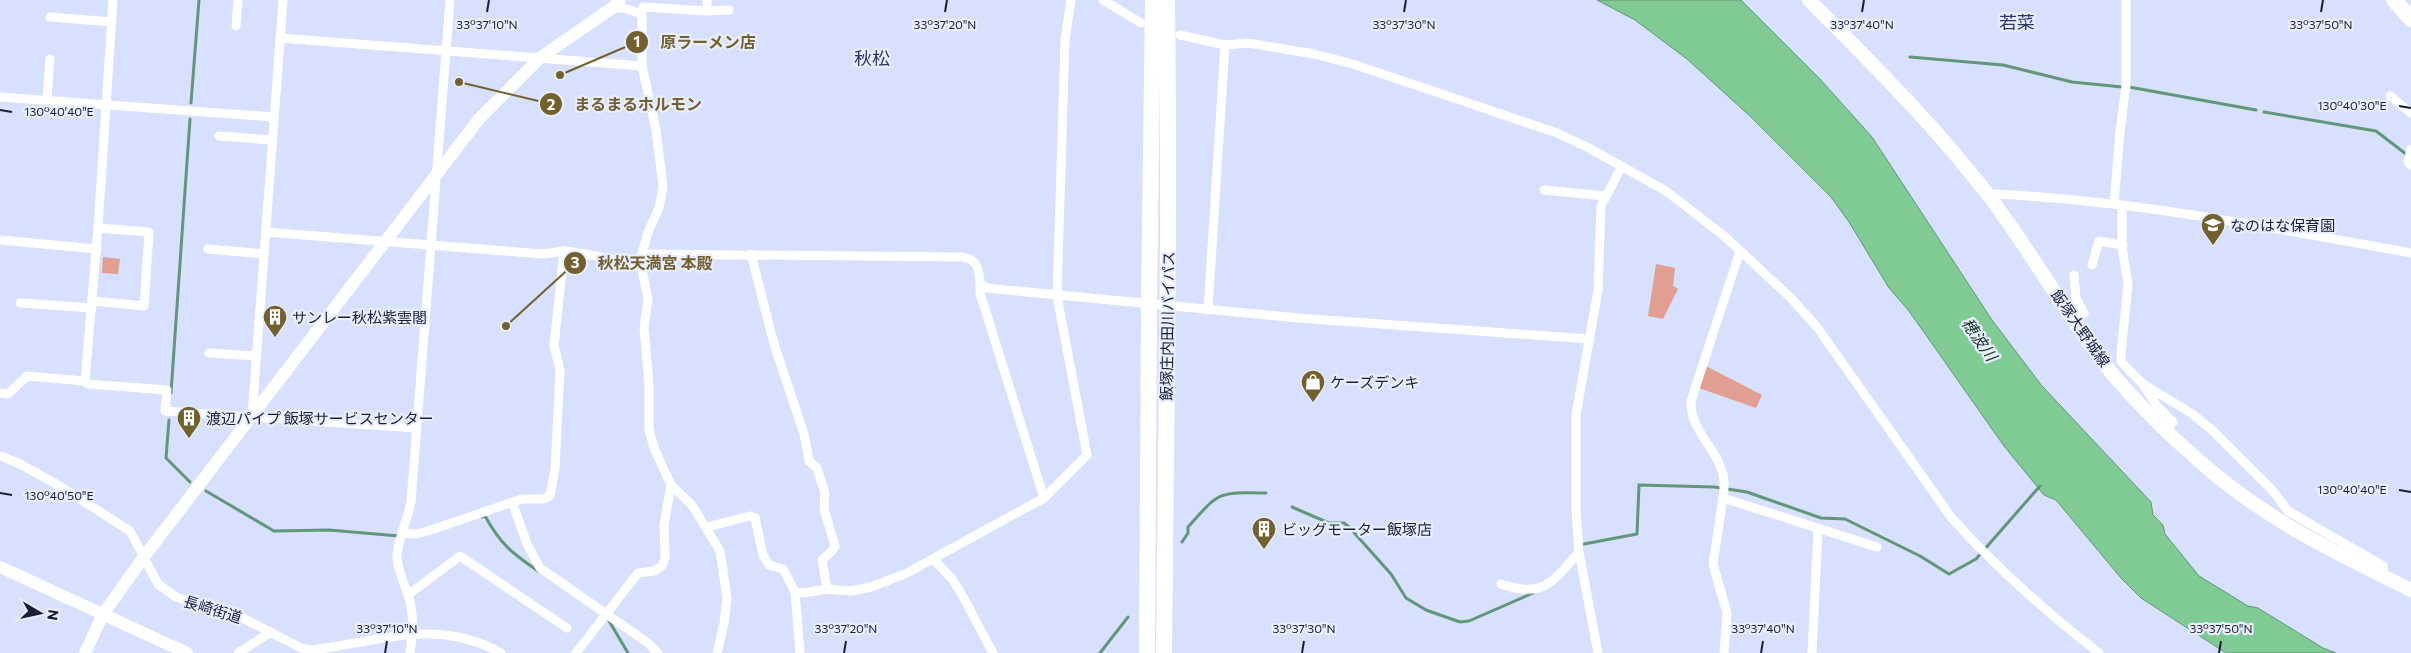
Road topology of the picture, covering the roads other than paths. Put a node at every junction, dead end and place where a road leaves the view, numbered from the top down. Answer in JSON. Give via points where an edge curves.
{"nodes":[{"id":1,"x":113,"y":0,"type":"edge"},
{"id":2,"x":238,"y":0,"type":"edge"},
{"id":3,"x":283,"y":0,"type":"edge"},
{"id":4,"x":450,"y":0,"type":"edge"},
{"id":5,"x":707,"y":0,"type":"edge"},
{"id":6,"x":1071,"y":0,"type":"edge"},
{"id":7,"x":1103,"y":0,"type":"edge"},
{"id":8,"x":1153,"y":0,"type":"edge"},
{"id":9,"x":1167,"y":0,"type":"edge"},
{"id":10,"x":1810,"y":0,"type":"edge"},
{"id":11,"x":2126,"y":0,"type":"edge"},
{"id":12,"x":2394,"y":0,"type":"edge"},
{"id":13,"x":616,"y":4,"type":"edge"},
{"id":14,"x":643,"y":7,"type":"edge"},
{"id":15,"x":729,"y":10,"type":"dead end"},
{"id":16,"x":707,"y":11,"type":"junction"},
{"id":17,"x":50,"y":17,"type":"dead end"},
{"id":18,"x":2411,"y":19,"type":"edge"},
{"id":19,"x":112,"y":22,"type":"junction"},
{"id":20,"x":1141,"y":23,"type":"dead end"},
{"id":21,"x":236,"y":26,"type":"dead end"},
{"id":22,"x":1180,"y":35,"type":"dead end"},
{"id":23,"x":280,"y":38,"type":"junction"},
{"id":24,"x":1225,"y":45,"type":"junction"},
{"id":25,"x":446,"y":51,"type":"junction"},
{"id":26,"x":540,"y":57,"type":"junction"},
{"id":27,"x":50,"y":59,"type":"dead end"},
{"id":28,"x":642,"y":66,"type":"junction"},
{"id":29,"x":2390,"y":96,"type":"dead end"},
{"id":30,"x":0,"y":97,"type":"edge"},
{"id":31,"x":47,"y":100,"type":"junction"},
{"id":32,"x":105,"y":105,"type":"junction"},
{"id":33,"x":2411,"y":113,"type":"edge"},
{"id":34,"x":274,"y":118,"type":"junction"},
{"id":35,"x":219,"y":136,"type":"dead end"},
{"id":36,"x":272,"y":140,"type":"junction"},
{"id":37,"x":2411,"y":149,"type":"edge"},
{"id":38,"x":2411,"y":165,"type":"edge"},
{"id":39,"x":1622,"y":166,"type":"junction"},
{"id":40,"x":437,"y":175,"type":"junction"},
{"id":41,"x":1544,"y":190,"type":"dead end"},
{"id":42,"x":1988,"y":195,"type":"junction"},
{"id":43,"x":1605,"y":196,"type":"junction"},
{"id":44,"x":2118,"y":205,"type":"junction"},
{"id":45,"x":98,"y":228,"type":"junction"},
{"id":46,"x":266,"y":232,"type":"junction"},
{"id":47,"x":0,"y":240,"type":"edge"},
{"id":48,"x":385,"y":243,"type":"junction"},
{"id":49,"x":2122,"y":245,"type":"junction"},
{"id":50,"x":430,"y":246,"type":"junction"},
{"id":51,"x":97,"y":249,"type":"junction"},
{"id":52,"x":208,"y":250,"type":"dead end"},
{"id":53,"x":564,"y":251,"type":"junction"},
{"id":54,"x":1740,"y":251,"type":"junction"},
{"id":55,"x":2411,"y":253,"type":"edge"},
{"id":56,"x":264,"y":254,"type":"junction"},
{"id":57,"x":642,"y":254,"type":"junction"},
{"id":58,"x":751,"y":254,"type":"junction"},
{"id":59,"x":641,"y":265,"type":"junction"},
{"id":60,"x":2092,"y":265,"type":"dead end"},
{"id":61,"x":2074,"y":275,"type":"dead end"},
{"id":62,"x":980,"y":283,"type":"junction"},
{"id":63,"x":1057,"y":296,"type":"junction"},
{"id":64,"x":20,"y":303,"type":"dead end"},
{"id":65,"x":93,"y":305,"type":"junction"},
{"id":66,"x":1149,"y":305,"type":"junction"},
{"id":67,"x":1167,"y":307,"type":"junction"},
{"id":68,"x":1208,"y":310,"type":"junction"},
{"id":69,"x":2074,"y":320,"type":"junction"},
{"id":70,"x":1590,"y":339,"type":"junction"},
{"id":71,"x":209,"y":353,"type":"dead end"},
{"id":72,"x":256,"y":356,"type":"junction"},
{"id":73,"x":85,"y":381,"type":"junction"},
{"id":74,"x":2143,"y":384,"type":"junction"},
{"id":75,"x":0,"y":393,"type":"edge"},
{"id":76,"x":252,"y":416,"type":"junction"},
{"id":77,"x":416,"y":428,"type":"junction"},
{"id":78,"x":2166,"y":431,"type":"junction"},
{"id":79,"x":0,"y":456,"type":"edge"},
{"id":80,"x":671,"y":485,"type":"junction"},
{"id":81,"x":1044,"y":498,"type":"junction"},
{"id":82,"x":1723,"y":498,"type":"junction"},
{"id":83,"x":512,"y":502,"type":"junction"},
{"id":84,"x":707,"y":527,"type":"junction"},
{"id":85,"x":1818,"y":529,"type":"junction"},
{"id":86,"x":404,"y":534,"type":"junction"},
{"id":87,"x":1876,"y":547,"type":"dead end"},
{"id":88,"x":1579,"y":552,"type":"junction"},
{"id":89,"x":143,"y":558,"type":"junction"},
{"id":90,"x":933,"y":560,"type":"junction"},
{"id":91,"x":0,"y":567,"type":"edge"},
{"id":92,"x":2385,"y":577,"type":"junction"},
{"id":93,"x":1501,"y":584,"type":"dead end"},
{"id":94,"x":827,"y":590,"type":"junction"},
{"id":95,"x":2411,"y":590,"type":"edge"},
{"id":96,"x":796,"y":592,"type":"junction"},
{"id":97,"x":408,"y":595,"type":"junction"},
{"id":98,"x":103,"y":614,"type":"junction"},
{"id":99,"x":606,"y":615,"type":"junction"},
{"id":100,"x":567,"y":628,"type":"dead end"},
{"id":101,"x":271,"y":632,"type":"junction"},
{"id":102,"x":413,"y":633,"type":"junction"},
{"id":103,"x":85,"y":653,"type":"edge"},
{"id":104,"x":187,"y":653,"type":"edge"},
{"id":105,"x":238,"y":653,"type":"edge"},
{"id":106,"x":410,"y":653,"type":"edge"},
{"id":107,"x":501,"y":653,"type":"edge"},
{"id":108,"x":576,"y":653,"type":"edge"},
{"id":109,"x":658,"y":653,"type":"edge"},
{"id":110,"x":717,"y":653,"type":"edge"},
{"id":111,"x":800,"y":653,"type":"edge"},
{"id":112,"x":993,"y":653,"type":"edge"},
{"id":113,"x":1147,"y":653,"type":"edge"},
{"id":114,"x":1164,"y":653,"type":"edge"},
{"id":115,"x":1598,"y":653,"type":"edge"},
{"id":116,"x":1724,"y":653,"type":"edge"},
{"id":117,"x":1812,"y":653,"type":"edge"},
{"id":118,"x":2099,"y":653,"type":"edge"}],
"edges":[{"from":1,"to":19,"type":"street"},
{"from":2,"to":21,"type":"street"},
{"from":3,"to":23,"type":"street"},
{"from":4,"to":25,"type":"street"},
{"from":5,"to":16,"type":"street"},
{"from":6,"to":63,"type":"street","via":[[1065,40]]},
{"from":7,"to":20,"type":"street"},
{"from":8,"to":66,"type":"highway","name":"飯塚庄内田川バイパス"},
{"from":9,"to":67,"type":"highway","name":"飯塚庄内田川バイパス","via":[[1170,191]]},
{"from":10,"to":42,"type":"main road","name":"飯塚大野城線","via":[[1920,114]]},
{"from":11,"to":44,"type":"street","via":[[2126,86],[2120,131]]},
{"from":12,"to":18,"type":"highway"},
{"from":13,"to":14,"type":"street","via":[[623,8]]},
{"from":13,"to":26,"type":"street"},
{"from":14,"to":16,"type":"street"},
{"from":14,"to":28,"type":"street"},
{"from":15,"to":16,"type":"street"},
{"from":17,"to":19,"type":"street"},
{"from":19,"to":32,"type":"street"},
{"from":22,"to":24,"type":"street"},
{"from":23,"to":25,"type":"street"},
{"from":23,"to":34,"type":"street"},
{"from":24,"to":39,"type":"street","via":[[1248,43],[1353,64],[1557,133]]},
{"from":24,"to":68,"type":"street"},
{"from":25,"to":26,"type":"street"},
{"from":25,"to":40,"type":"street"},
{"from":26,"to":28,"type":"street"},
{"from":26,"to":40,"type":"street","via":[[479,119]]},
{"from":27,"to":31,"type":"street"},
{"from":28,"to":57,"type":"street","via":[[656,130],[663,187]]},
{"from":29,"to":33,"type":"street"},
{"from":30,"to":31,"type":"street"},
{"from":31,"to":32,"type":"street"},
{"from":32,"to":34,"type":"street"},
{"from":32,"to":45,"type":"street"},
{"from":34,"to":36,"type":"street"},
{"from":35,"to":36,"type":"street"},
{"from":36,"to":46,"type":"street"},
{"from":37,"to":38,"type":"street","via":[[2408,162]]},
{"from":39,"to":43,"type":"street"},
{"from":39,"to":54,"type":"street","via":[[1666,191]]},
{"from":40,"to":48,"type":"street"},
{"from":40,"to":50,"type":"street"},
{"from":41,"to":43,"type":"street"},
{"from":42,"to":44,"type":"street","via":[[2061,197]]},
{"from":42,"to":69,"type":"main road","name":"飯塚大野城線"},
{"from":43,"to":70,"type":"street","via":[[1600,217],[1598,290]]},
{"from":44,"to":49,"type":"street"},
{"from":44,"to":55,"type":"street","via":[[2166,210]]},
{"from":45,"to":51,"type":"street"},
{"from":45,"to":65,"type":"street","via":[[149,232],[144,306]]},
{"from":46,"to":48,"type":"street"},
{"from":46,"to":56,"type":"street"},
{"from":47,"to":51,"type":"street"},
{"from":48,"to":50,"type":"street"},
{"from":48,"to":76,"type":"street"},
{"from":49,"to":60,"type":"street","via":[[2099,241]]},
{"from":49,"to":74,"type":"street","via":[[2128,284],[2121,361]]},
{"from":50,"to":53,"type":"street","via":[[543,254]]},
{"from":50,"to":77,"type":"street"},
{"from":51,"to":65,"type":"street"},
{"from":52,"to":56,"type":"street"},
{"from":53,"to":59,"type":"street"},
{"from":53,"to":83,"type":"street","via":[[554,346],[560,370],[555,469],[550,496]]},
{"from":54,"to":82,"type":"street","via":[[1690,413],[1722,469]]},
{"from":54,"to":118,"type":"street","via":[[1817,327],[1951,516],[1991,562]]},
{"from":56,"to":72,"type":"street"},
{"from":57,"to":58,"type":"street"},
{"from":57,"to":59,"type":"street"},
{"from":58,"to":62,"type":"street","via":[[963,257],[978,265]]},
{"from":58,"to":94,"type":"street","via":[[809,461],[817,468],[825,493],[824,509],[835,546],[822,560]]},
{"from":59,"to":80,"type":"street","via":[[648,299],[644,328],[649,429]]},
{"from":61,"to":69,"type":"street","via":[[2076,298],[2084,313]]},
{"from":62,"to":63,"type":"street","via":[[986,288]]},
{"from":62,"to":81,"type":"street","via":[[980,294]]},
{"from":63,"to":66,"type":"street"},
{"from":63,"to":81,"type":"street","via":[[1087,455]]},
{"from":64,"to":65,"type":"street"},
{"from":65,"to":73,"type":"street"},
{"from":66,"to":67,"type":"street"},
{"from":66,"to":113,"type":"highway","name":"飯塚庄内田川バイパス"},
{"from":67,"to":68,"type":"street"},
{"from":67,"to":114,"type":"highway","name":"飯塚庄内田川バイパス"},
{"from":68,"to":70,"type":"street"},
{"from":69,"to":78,"type":"main road","name":"飯塚大野城線","via":[[2114,376]]},
{"from":70,"to":88,"type":"street","via":[[1576,415]]},
{"from":71,"to":72,"type":"street"},
{"from":72,"to":76,"type":"street"},
{"from":73,"to":75,"type":"street","via":[[27,376],[8,394]]},
{"from":73,"to":76,"type":"street","via":[[88,384],[167,390],[165,411]]},
{"from":74,"to":78,"type":"street","via":[[2157,406],[2173,422]]},
{"from":74,"to":92,"type":"street","via":[[2211,429],[2273,491],[2288,511],[2383,566]]},
{"from":76,"to":77,"type":"street"},
{"from":76,"to":89,"type":"street"},
{"from":77,"to":86,"type":"street","via":[[411,502]]},
{"from":78,"to":92,"type":"main road","name":"飯塚大野城線","via":[[2204,465],[2279,521],[2324,548]]},
{"from":79,"to":89,"type":"street","name":"長崎街道","via":[[58,485],[130,531]]},
{"from":80,"to":84,"type":"street","via":[[686,497]]},
{"from":80,"to":99,"type":"street","via":[[664,525],[665,558],[662,566],[654,571],[638,573]]},
{"from":81,"to":90,"type":"street"},
{"from":82,"to":85,"type":"street"},
{"from":82,"to":116,"type":"street","via":[[1713,564],[1727,613]]},
{"from":83,"to":86,"type":"street","via":[[428,531]]},
{"from":83,"to":99,"type":"street","via":[[527,544],[540,568]]},
{"from":84,"to":96,"type":"street","via":[[750,516],[754,518],[766,560],[769,565],[783,569]]},
{"from":84,"to":110,"type":"street","via":[[720,551],[727,598]]},
{"from":85,"to":87,"type":"street"},
{"from":85,"to":117,"type":"street"},
{"from":86,"to":97,"type":"street","via":[[397,559]]},
{"from":88,"to":93,"type":"street","via":[[1559,577],[1549,584],[1528,590]]},
{"from":88,"to":115,"type":"street"},
{"from":89,"to":98,"type":"street"},
{"from":89,"to":101,"type":"street","name":"長崎街道","via":[[158,584],[176,598],[233,613]]},
{"from":90,"to":94,"type":"street","via":[[871,587],[851,591]]},
{"from":90,"to":112,"type":"street","via":[[953,580]]},
{"from":91,"to":98,"type":"street"},
{"from":92,"to":95,"type":"main road","name":"飯塚大野城線"},
{"from":94,"to":96,"type":"street"},
{"from":96,"to":111,"type":"street"},
{"from":97,"to":100,"type":"street","via":[[460,556]]},
{"from":97,"to":102,"type":"street"},
{"from":98,"to":103,"type":"street"},
{"from":98,"to":104,"type":"street"},
{"from":99,"to":108,"type":"street"},
{"from":99,"to":109,"type":"street"},
{"from":101,"to":102,"type":"street","name":"長崎街道","via":[[300,648],[311,650]]},
{"from":101,"to":105,"type":"street"},
{"from":102,"to":106,"type":"street"},
{"from":102,"to":107,"type":"street","name":"長崎街道","via":[[469,638]]}]}
